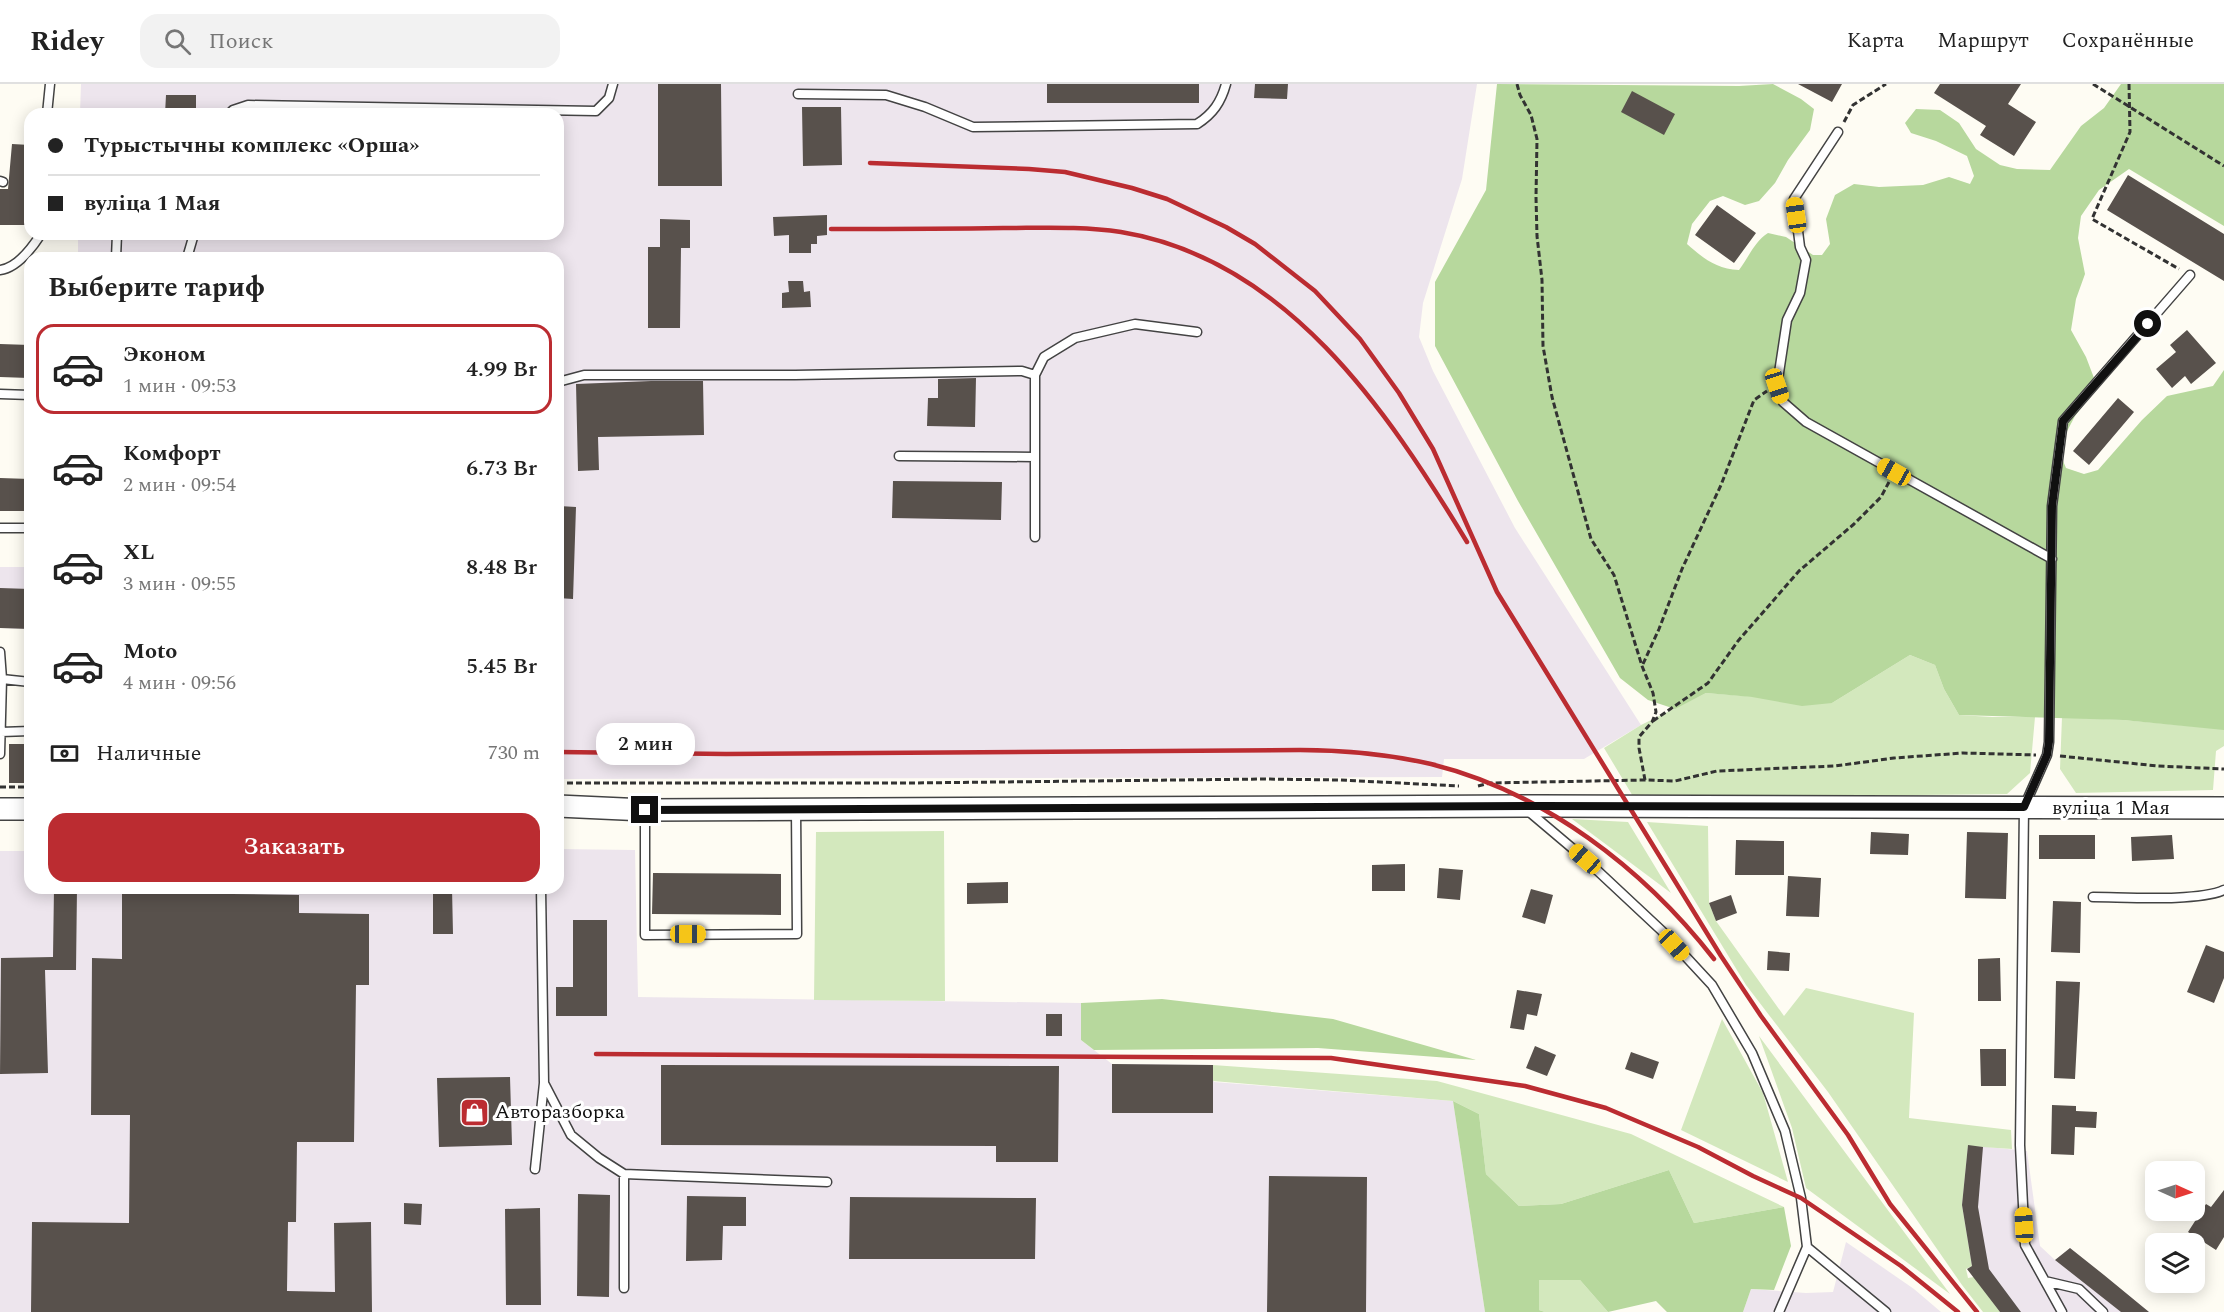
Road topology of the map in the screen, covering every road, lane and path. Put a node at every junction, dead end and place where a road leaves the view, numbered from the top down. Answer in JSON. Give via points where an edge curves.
{"nodes":[{"id":1,"x":50,"y":84,"type":"edge"},
{"id":2,"x":613,"y":84,"type":"edge"},
{"id":3,"x":1226,"y":84,"type":"edge"},
{"id":4,"x":1517,"y":84,"type":"edge"},
{"id":5,"x":1886,"y":84,"type":"edge"},
{"id":6,"x":2093,"y":84,"type":"edge"},
{"id":7,"x":2129,"y":84,"type":"edge"},
{"id":8,"x":798,"y":94,"type":"dead end"},
{"id":9,"x":2130,"y":106,"type":"junction"},
{"id":10,"x":48,"y":108,"type":"edge"},
{"id":11,"x":239,"y":108,"type":"edge"},
{"id":12,"x":422,"y":108,"type":"edge"},
{"id":13,"x":564,"y":110,"type":"edge"},
{"id":14,"x":1838,"y":132,"type":"joint"},
{"id":15,"x":2224,"y":166,"type":"edge"},
{"id":16,"x":37,"y":240,"type":"edge"},
{"id":17,"x":27,"y":252,"type":"edge"},
{"id":18,"x":24,"y":255,"type":"edge"},
{"id":19,"x":0,"y":270,"type":"edge"},
{"id":20,"x":2190,"y":275,"type":"joint"},
{"id":21,"x":1197,"y":332,"type":"dead end"},
{"id":22,"x":1035,"y":375,"type":"junction"},
{"id":23,"x":564,"y":380,"type":"edge"},
{"id":24,"x":1777,"y":386,"type":"junction"},
{"id":25,"x":0,"y":394,"type":"edge"},
{"id":26,"x":24,"y":395,"type":"edge"},
{"id":27,"x":899,"y":456,"type":"dead end"},
{"id":28,"x":1035,"y":457,"type":"junction"},
{"id":29,"x":1894,"y":472,"type":"junction"},
{"id":30,"x":0,"y":528,"type":"edge"},
{"id":31,"x":24,"y":528,"type":"edge"},
{"id":32,"x":1035,"y":537,"type":"dead end"},
{"id":33,"x":2052,"y":559,"type":"junction"},
{"id":34,"x":0,"y":652,"type":"edge"},
{"id":35,"x":1642,"y":666,"type":"junction"},
{"id":36,"x":2,"y":679,"type":"junction"},
{"id":37,"x":24,"y":681,"type":"edge"},
{"id":38,"x":1652,"y":722,"type":"junction"},
{"id":39,"x":24,"y":731,"type":"edge"},
{"id":40,"x":1,"y":732,"type":"edge"},
{"id":41,"x":0,"y":754,"type":"edge"},
{"id":42,"x":2047,"y":755,"type":"junction"},
{"id":43,"x":2224,"y":769,"type":"edge"},
{"id":44,"x":1645,"y":780,"type":"junction"},
{"id":45,"x":564,"y":783,"type":"edge"},
{"id":46,"x":1461,"y":786,"type":"dead end"},
{"id":47,"x":1472,"y":786,"type":"dead end"},
{"id":48,"x":0,"y":787,"type":"edge"},
{"id":49,"x":24,"y":787,"type":"edge"},
{"id":50,"x":564,"y":806,"type":"edge"},
{"id":51,"x":1522,"y":806,"type":"junction"},
{"id":52,"x":2024,"y":807,"type":"junction"},
{"id":53,"x":2224,"y":808,"type":"edge"},
{"id":54,"x":0,"y":809,"type":"edge"},
{"id":55,"x":24,"y":809,"type":"edge"},
{"id":56,"x":796,"y":809,"type":"junction"},
{"id":57,"x":645,"y":810,"type":"junction"},
{"id":58,"x":2224,"y":890,"type":"edge"},
{"id":59,"x":541,"y":894,"type":"edge"},
{"id":60,"x":2093,"y":897,"type":"dead end"},
{"id":61,"x":544,"y":1083,"type":"junction"},
{"id":62,"x":536,"y":1169,"type":"dead end"},
{"id":63,"x":624,"y":1174,"type":"junction"},
{"id":64,"x":827,"y":1182,"type":"dead end"},
{"id":65,"x":1807,"y":1247,"type":"junction"},
{"id":66,"x":2045,"y":1281,"type":"junction"},
{"id":67,"x":624,"y":1288,"type":"dead end"},
{"id":68,"x":1779,"y":1312,"type":"edge"},
{"id":69,"x":1886,"y":1312,"type":"edge"},
{"id":70,"x":2062,"y":1312,"type":"edge"},
{"id":71,"x":2103,"y":1312,"type":"edge"}],
"edges":[{"from":1,"to":10,"type":"lane"},
{"from":2,"to":13,"type":"lane","via":[[609,99],[596,111]]},
{"from":3,"to":8,"type":"lane","via":[[1222,99],[1209,117],[1197,124],[973,127],[886,95]]},
{"from":4,"to":35,"type":"path","via":[[1537,139],[1543,346],[1552,398],[1591,539],[1614,575]]},
{"from":5,"to":14,"type":"path","via":[[1853,105]]},
{"from":6,"to":9,"type":"path"},
{"from":7,"to":9,"type":"path"},
{"from":9,"to":15,"type":"path"},
{"from":9,"to":20,"type":"path","via":[[2130,132],[2092,219]]},
{"from":11,"to":12,"type":"lane"},
{"from":14,"to":24,"type":"lane","via":[[1794,199],[1800,247],[1806,260],[1800,293],[1787,320]]},
{"from":16,"to":17,"type":"lane"},
{"from":18,"to":19,"type":"lane","via":[[8,269]]},
{"from":20,"to":33,"type":"lane","via":[[2063,421],[2052,506]]},
{"from":21,"to":22,"type":"lane","via":[[1135,324],[1075,338],[1044,357]]},
{"from":22,"to":23,"type":"lane","via":[[1022,371],[584,375]]},
{"from":22,"to":28,"type":"lane"},
{"from":24,"to":29,"type":"lane","via":[[1783,402],[1806,422]]},
{"from":24,"to":35,"type":"path","via":[[1754,400]]},
{"from":25,"to":26,"type":"lane"},
{"from":27,"to":28,"type":"lane"},
{"from":28,"to":32,"type":"lane"},
{"from":29,"to":33,"type":"lane"},
{"from":29,"to":38,"type":"path","via":[[1881,497],[1799,571],[1708,682]]},
{"from":30,"to":31,"type":"lane"},
{"from":33,"to":42,"type":"lane"},
{"from":34,"to":36,"type":"lane"},
{"from":35,"to":38,"type":"path","via":[[1653,693],[1656,712]]},
{"from":36,"to":37,"type":"lane"},
{"from":36,"to":40,"type":"lane"},
{"from":38,"to":44,"type":"path","via":[[1639,737]]},
{"from":39,"to":40,"type":"lane"},
{"from":40,"to":41,"type":"lane"},
{"from":42,"to":43,"type":"path"},
{"from":42,"to":44,"type":"path","via":[[1963,753],[1717,771],[1675,781]]},
{"from":42,"to":52,"type":"lane"},
{"from":44,"to":47,"type":"path"},
{"from":45,"to":46,"type":"path","via":[[1264,779]]},
{"from":48,"to":49,"type":"path"},
{"from":50,"to":57,"type":"street","name":"вуліца 1 Мая"},
{"from":51,"to":52,"type":"street","name":"вуліца 1 Мая"},
{"from":51,"to":56,"type":"street","name":"вуліца 1 Мая"},
{"from":51,"to":65,"type":"lane","via":[[1662,931],[1712,985],[1752,1053],[1785,1131],[1801,1198]]},
{"from":52,"to":53,"type":"street","name":"вуліца 1 Мая"},
{"from":52,"to":66,"type":"lane","via":[[2020,1145],[2025,1245]]},
{"from":54,"to":55,"type":"street"},
{"from":56,"to":57,"type":"street","name":"вуліца 1 Мая"},
{"from":56,"to":57,"type":"lane","via":[[797,934],[645,935]]},
{"from":58,"to":60,"type":"lane","via":[[2216,894],[2164,897]]},
{"from":59,"to":61,"type":"lane"},
{"from":61,"to":62,"type":"lane"},
{"from":61,"to":63,"type":"lane","via":[[571,1135]]},
{"from":63,"to":64,"type":"lane"},
{"from":63,"to":67,"type":"lane"},
{"from":65,"to":68,"type":"lane"},
{"from":65,"to":69,"type":"lane"},
{"from":66,"to":70,"type":"lane"},
{"from":66,"to":71,"type":"lane","via":[[2079,1289]]}]}
